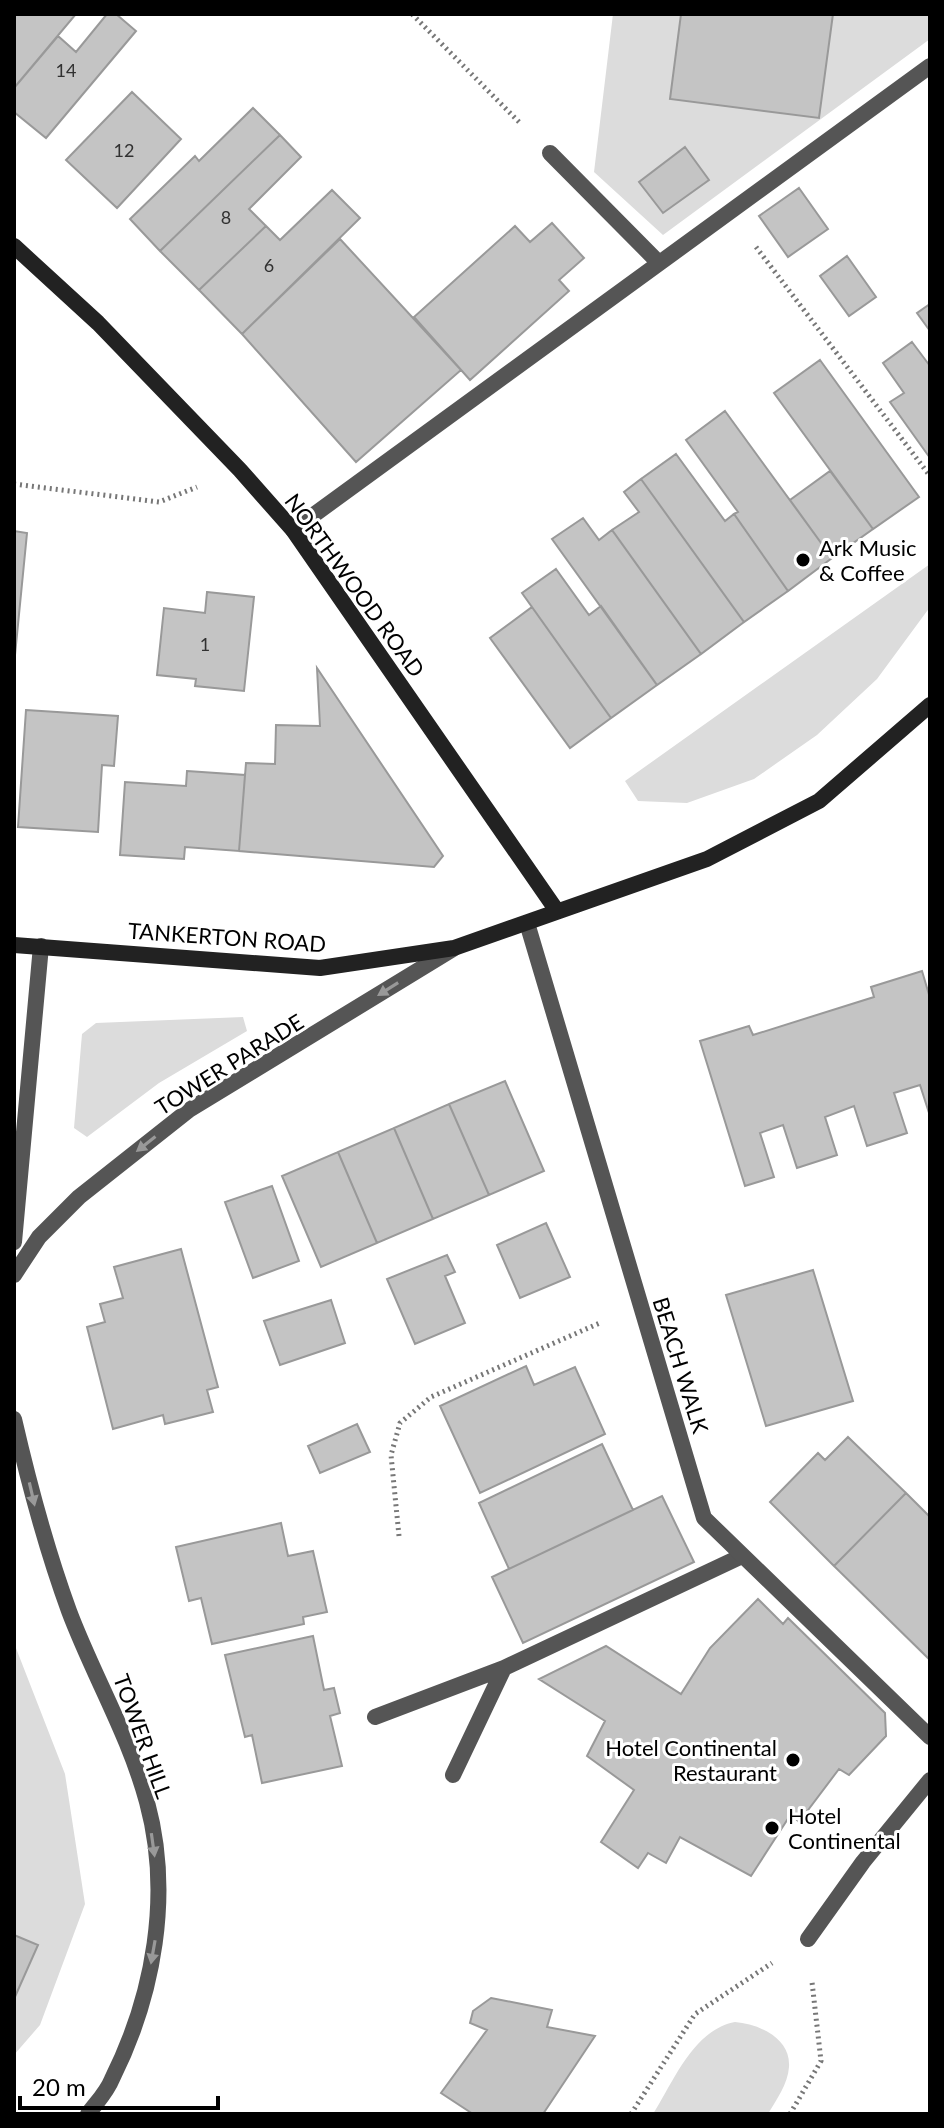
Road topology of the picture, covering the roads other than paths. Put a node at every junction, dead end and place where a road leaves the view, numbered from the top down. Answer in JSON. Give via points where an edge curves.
{"nodes":[{"id":1,"x":930,"y":66,"type":"edge"},
{"id":2,"x":550,"y":153,"type":"road end"},
{"id":3,"x":14,"y":246,"type":"edge"},
{"id":4,"x":659,"y":263,"type":"junction"},
{"id":5,"x":293,"y":530,"type":"junction"},
{"id":6,"x":929,"y":709,"type":"edge"},
{"id":7,"x":557,"y":911,"type":"junction"},
{"id":8,"x":527,"y":923,"type":"junction"},
{"id":9,"x":14,"y":945,"type":"edge"},
{"id":10,"x":41,"y":946,"type":"junction"},
{"id":11,"x":454,"y":948,"type":"junction"},
{"id":12,"x":14,"y":1242,"type":"edge"},
{"id":13,"x":14,"y":1275,"type":"edge"},
{"id":14,"x":14,"y":1419,"type":"edge"},
{"id":15,"x":742,"y":1556,"type":"junction"},
{"id":16,"x":504,"y":1668,"type":"junction"},
{"id":17,"x":375,"y":1717,"type":"dead end"},
{"id":18,"x":930,"y":1737,"type":"edge"},
{"id":19,"x":453,"y":1775,"type":"dead end"},
{"id":20,"x":930,"y":1780,"type":"edge"},
{"id":21,"x":808,"y":1939,"type":"road end"},
{"id":22,"x":88,"y":2114,"type":"edge"}],
"edges":[{"from":1,"to":4,"type":"street"},
{"from":2,"to":4,"type":"street"},
{"from":3,"to":5,"type":"main road","name":"NORTHWOOD ROAD","via":[[98,323]]},
{"from":4,"to":5,"type":"street"},
{"from":5,"to":7,"type":"main road","name":"NORTHWOOD ROAD"},
{"from":6,"to":7,"type":"main road","via":[[819,801],[707,859]]},
{"from":7,"to":8,"type":"main road"},
{"from":8,"to":11,"type":"main road","name":"TANKERTON ROAD"},
{"from":8,"to":15,"type":"street","name":"BEACH WALK","via":[[704,1518]]},
{"from":9,"to":10,"type":"main road","name":"TANKERTON ROAD"},
{"from":10,"to":11,"type":"main road","name":"TANKERTON ROAD","via":[[320,968]]},
{"from":10,"to":12,"type":"street"},
{"from":11,"to":13,"type":"street","name":"TOWER PARADE","one_way":true,"via":[[189,1110],[79,1197],[39,1237]]},
{"from":14,"to":22,"type":"street","name":"TOWER HILL","one_way":true,"via":[[47,1549],[147,1803],[158,1874],[155,1948],[138,2014],[112,2082]]},
{"from":15,"to":16,"type":"street"},
{"from":15,"to":18,"type":"street","name":"BEACH WALK"},
{"from":16,"to":17,"type":"street"},
{"from":16,"to":19,"type":"street"},
{"from":20,"to":21,"type":"street"}]}
